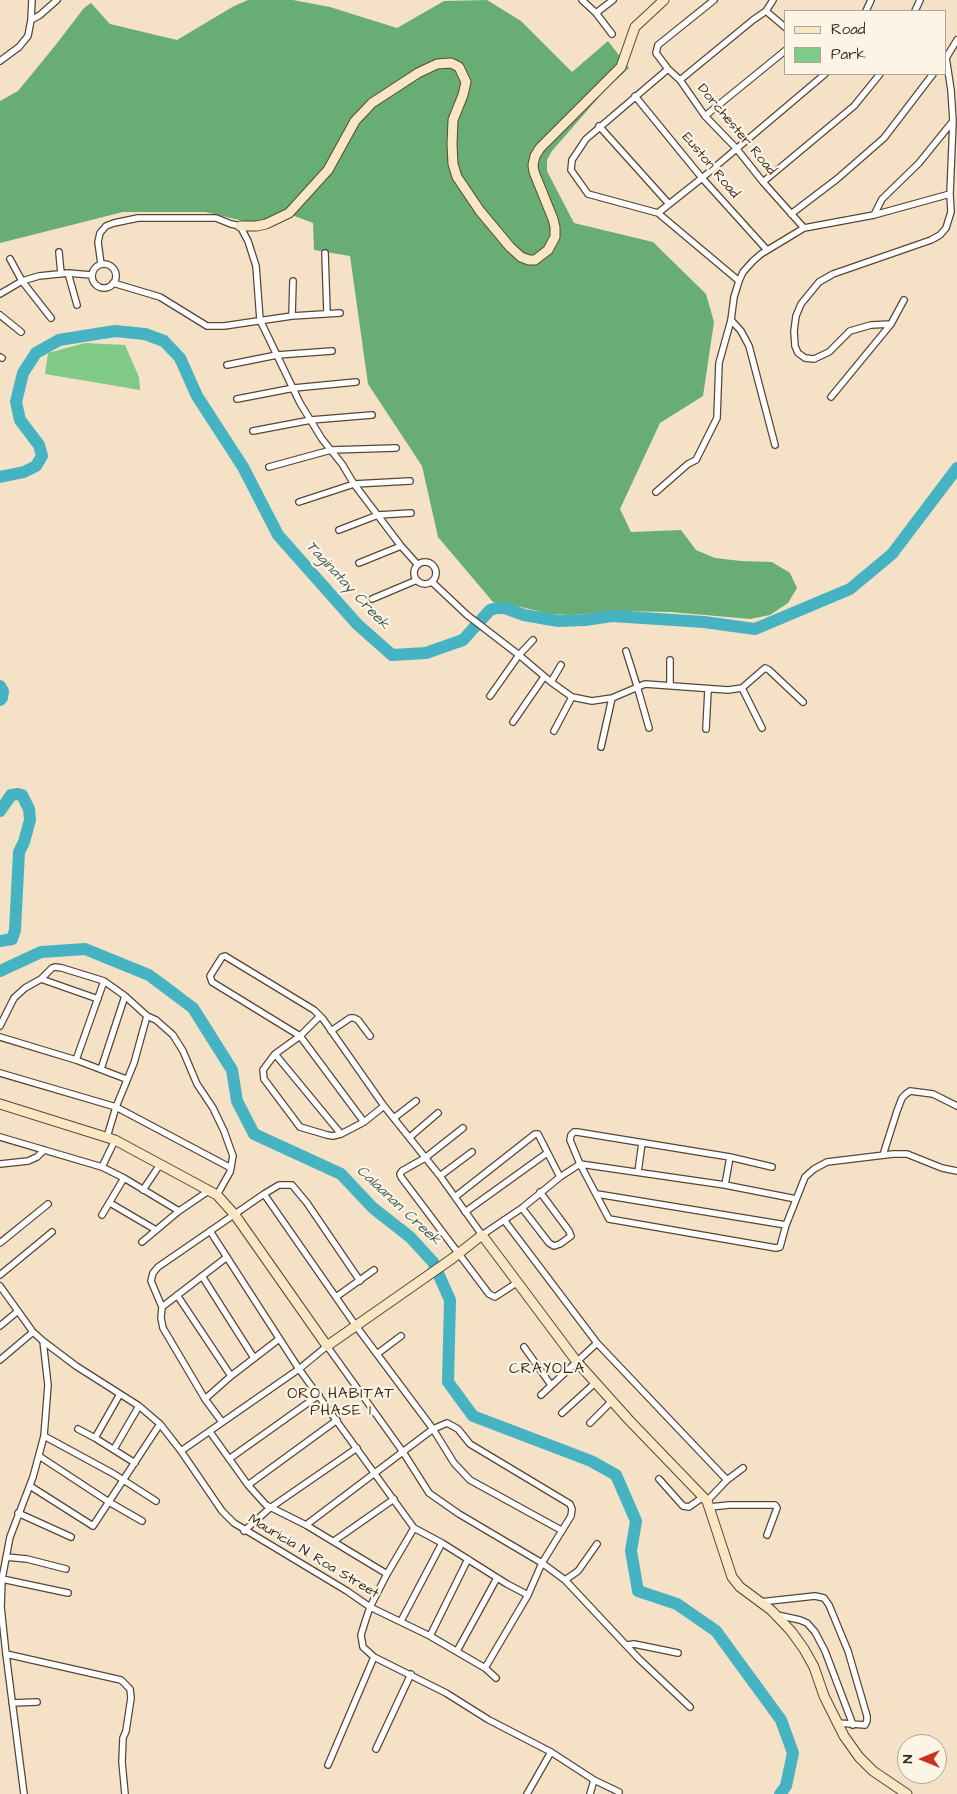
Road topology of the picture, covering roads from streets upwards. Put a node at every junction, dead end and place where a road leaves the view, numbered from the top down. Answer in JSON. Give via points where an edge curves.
{"nodes":[{"id":1,"x":32,"y":0,"type":"edge"},
{"id":2,"x":57,"y":0,"type":"edge"},
{"id":3,"x":582,"y":0,"type":"edge"},
{"id":4,"x":612,"y":0,"type":"edge"},
{"id":5,"x":664,"y":0,"type":"edge"},
{"id":6,"x":714,"y":0,"type":"edge"},
{"id":7,"x":773,"y":0,"type":"edge"},
{"id":8,"x":766,"y":11,"type":"junction"},
{"id":9,"x":596,"y":14,"type":"junction"},
{"id":10,"x":31,"y":20,"type":"junction"},
{"id":11,"x":784,"y":26,"type":"edge"},
{"id":12,"x":612,"y":34,"type":"dead end"},
{"id":13,"x":957,"y":40,"type":"edge"},
{"id":14,"x":784,"y":52,"type":"edge"},
{"id":15,"x":947,"y":55,"type":"edge"},
{"id":16,"x":0,"y":60,"type":"edge"},
{"id":17,"x":947,"y":64,"type":"edge"},
{"id":18,"x":668,"y":69,"type":"junction"},
{"id":19,"x":824,"y":75,"type":"edge"},
{"id":20,"x":879,"y":75,"type":"edge"},
{"id":21,"x":932,"y":75,"type":"edge"},
{"id":22,"x":680,"y":80,"type":"junction"},
{"id":23,"x":635,"y":96,"type":"junction"},
{"id":24,"x":705,"y":116,"type":"junction"},
{"id":25,"x":953,"y":121,"type":"junction"},
{"id":26,"x":599,"y":126,"type":"junction"},
{"id":27,"x":736,"y":148,"type":"junction"},
{"id":28,"x":702,"y":178,"type":"junction"},
{"id":29,"x":763,"y":182,"type":"junction"},
{"id":30,"x":950,"y":194,"type":"junction"},
{"id":31,"x":669,"y":204,"type":"junction"},
{"id":32,"x":658,"y":213,"type":"junction"},
{"id":33,"x":791,"y":214,"type":"junction"},
{"id":34,"x":874,"y":214,"type":"junction"},
{"id":35,"x":240,"y":226,"type":"junction"},
{"id":36,"x":804,"y":228,"type":"junction"},
{"id":37,"x":767,"y":250,"type":"junction"},
{"id":38,"x":59,"y":252,"type":"dead end"},
{"id":39,"x":325,"y":253,"type":"dead end"},
{"id":40,"x":10,"y":259,"type":"dead end"},
{"id":41,"x":101,"y":264,"type":"junction"},
{"id":42,"x":64,"y":274,"type":"junction"},
{"id":43,"x":92,"y":275,"type":"junction"},
{"id":44,"x":22,"y":281,"type":"junction"},
{"id":45,"x":293,"y":281,"type":"dead end"},
{"id":46,"x":739,"y":281,"type":"junction"},
{"id":47,"x":114,"y":284,"type":"junction"},
{"id":48,"x":0,"y":294,"type":"edge"},
{"id":49,"x":904,"y":300,"type":"dead end"},
{"id":50,"x":77,"y":305,"type":"dead end"},
{"id":51,"x":327,"y":313,"type":"junction"},
{"id":52,"x":340,"y":313,"type":"dead end"},
{"id":53,"x":0,"y":314,"type":"edge"},
{"id":54,"x":292,"y":316,"type":"junction"},
{"id":55,"x":51,"y":318,"type":"dead end"},
{"id":56,"x":260,"y":320,"type":"junction"},
{"id":57,"x":731,"y":320,"type":"junction"},
{"id":58,"x":891,"y":324,"type":"junction"},
{"id":59,"x":21,"y":332,"type":"dead end"},
{"id":60,"x":332,"y":351,"type":"dead end"},
{"id":61,"x":277,"y":355,"type":"junction"},
{"id":62,"x":227,"y":365,"type":"dead end"},
{"id":63,"x":356,"y":382,"type":"dead end"},
{"id":64,"x":294,"y":388,"type":"junction"},
{"id":65,"x":831,"y":397,"type":"dead end"},
{"id":66,"x":237,"y":399,"type":"dead end"},
{"id":67,"x":372,"y":415,"type":"dead end"},
{"id":68,"x":311,"y":420,"type":"junction"},
{"id":69,"x":252,"y":431,"type":"dead end"},
{"id":70,"x":775,"y":445,"type":"dead end"},
{"id":71,"x":396,"y":448,"type":"dead end"},
{"id":72,"x":331,"y":450,"type":"junction"},
{"id":73,"x":269,"y":467,"type":"dead end"},
{"id":74,"x":410,"y":482,"type":"dead end"},
{"id":75,"x":354,"y":484,"type":"junction"},
{"id":76,"x":656,"y":492,"type":"dead end"},
{"id":77,"x":299,"y":502,"type":"dead end"},
{"id":78,"x":411,"y":513,"type":"dead end"},
{"id":79,"x":378,"y":516,"type":"junction"},
{"id":80,"x":338,"y":530,"type":"dead end"},
{"id":81,"x":401,"y":546,"type":"junction"},
{"id":82,"x":359,"y":563,"type":"dead end"},
{"id":83,"x":418,"y":565,"type":"junction"},
{"id":84,"x":417,"y":580,"type":"junction"},
{"id":85,"x":432,"y":582,"type":"junction"},
{"id":86,"x":372,"y":600,"type":"dead end"},
{"id":87,"x":533,"y":640,"type":"dead end"},
{"id":88,"x":626,"y":651,"type":"dead end"},
{"id":89,"x":519,"y":655,"type":"junction"},
{"id":90,"x":670,"y":660,"type":"dead end"},
{"id":91,"x":561,"y":665,"type":"dead end"},
{"id":92,"x":544,"y":677,"type":"junction"},
{"id":93,"x":551,"y":682,"type":"junction"},
{"id":94,"x":670,"y":684,"type":"junction"},
{"id":95,"x":637,"y":686,"type":"junction"},
{"id":96,"x":742,"y":688,"type":"junction"},
{"id":97,"x":708,"y":690,"type":"junction"},
{"id":98,"x":490,"y":696,"type":"dead end"},
{"id":99,"x":572,"y":697,"type":"junction"},
{"id":100,"x":612,"y":698,"type":"junction"},
{"id":101,"x":803,"y":702,"type":"dead end"},
{"id":102,"x":514,"y":722,"type":"dead end"},
{"id":103,"x":648,"y":728,"type":"dead end"},
{"id":104,"x":706,"y":728,"type":"dead end"},
{"id":105,"x":762,"y":728,"type":"dead end"},
{"id":106,"x":554,"y":732,"type":"dead end"},
{"id":107,"x":601,"y":747,"type":"dead end"},
{"id":108,"x":41,"y":980,"type":"junction"},
{"id":109,"x":104,"y":981,"type":"junction"},
{"id":110,"x":125,"y":996,"type":"junction"},
{"id":111,"x":98,"y":999,"type":"junction"},
{"id":112,"x":147,"y":1016,"type":"junction"},
{"id":113,"x":320,"y":1016,"type":"junction"},
{"id":114,"x":0,"y":1026,"type":"edge"},
{"id":115,"x":331,"y":1030,"type":"junction"},
{"id":116,"x":300,"y":1036,"type":"junction"},
{"id":117,"x":370,"y":1036,"type":"dead end"},
{"id":118,"x":0,"y":1037,"type":"edge"},
{"id":119,"x":275,"y":1054,"type":"junction"},
{"id":120,"x":76,"y":1060,"type":"junction"},
{"id":121,"x":101,"y":1069,"type":"junction"},
{"id":122,"x":0,"y":1073,"type":"edge"},
{"id":123,"x":126,"y":1079,"type":"junction"},
{"id":124,"x":416,"y":1101,"type":"dead end"},
{"id":125,"x":0,"y":1104,"type":"edge"},
{"id":126,"x":384,"y":1106,"type":"junction"},
{"id":127,"x":957,"y":1106,"type":"edge"},
{"id":128,"x":116,"y":1107,"type":"junction"},
{"id":129,"x":438,"y":1113,"type":"dead end"},
{"id":130,"x":394,"y":1118,"type":"junction"},
{"id":131,"x":364,"y":1122,"type":"junction"},
{"id":132,"x":463,"y":1128,"type":"dead end"},
{"id":133,"x":341,"y":1134,"type":"junction"},
{"id":134,"x":0,"y":1137,"type":"edge"},
{"id":135,"x":410,"y":1137,"type":"junction"},
{"id":136,"x":111,"y":1139,"type":"junction"},
{"id":137,"x":642,"y":1143,"type":"junction"},
{"id":138,"x":44,"y":1150,"type":"junction"},
{"id":139,"x":472,"y":1152,"type":"dead end"},
{"id":140,"x":547,"y":1153,"type":"junction"},
{"id":141,"x":883,"y":1155,"type":"junction"},
{"id":142,"x":425,"y":1158,"type":"junction"},
{"id":143,"x":730,"y":1158,"type":"junction"},
{"id":144,"x":0,"y":1164,"type":"edge"},
{"id":145,"x":580,"y":1164,"type":"junction"},
{"id":146,"x":159,"y":1166,"type":"junction"},
{"id":147,"x":102,"y":1167,"type":"junction"},
{"id":148,"x":772,"y":1167,"type":"dead end"},
{"id":149,"x":231,"y":1168,"type":"junction"},
{"id":150,"x":957,"y":1171,"type":"edge"},
{"id":151,"x":638,"y":1172,"type":"junction"},
{"id":152,"x":440,"y":1176,"type":"junction"},
{"id":153,"x":560,"y":1177,"type":"junction"},
{"id":154,"x":124,"y":1178,"type":"junction"},
{"id":155,"x":725,"y":1185,"type":"junction"},
{"id":156,"x":143,"y":1190,"type":"junction"},
{"id":157,"x":540,"y":1192,"type":"junction"},
{"id":158,"x":213,"y":1193,"type":"junction"},
{"id":159,"x":264,"y":1194,"type":"junction"},
{"id":160,"x":597,"y":1194,"type":"junction"},
{"id":161,"x":455,"y":1197,"type":"junction"},
{"id":162,"x":796,"y":1199,"type":"junction"},
{"id":163,"x":110,"y":1203,"type":"junction"},
{"id":164,"x":48,"y":1204,"type":"dead end"},
{"id":165,"x":522,"y":1208,"type":"junction"},
{"id":166,"x":179,"y":1211,"type":"junction"},
{"id":167,"x":465,"y":1212,"type":"junction"},
{"id":168,"x":102,"y":1215,"type":"dead end"},
{"id":169,"x":235,"y":1215,"type":"junction"},
{"id":170,"x":504,"y":1220,"type":"junction"},
{"id":171,"x":786,"y":1225,"type":"junction"},
{"id":172,"x":156,"y":1230,"type":"junction"},
{"id":173,"x":210,"y":1231,"type":"junction"},
{"id":174,"x":52,"y":1232,"type":"dead end"},
{"id":175,"x":482,"y":1235,"type":"junction"},
{"id":176,"x":142,"y":1242,"type":"dead end"},
{"id":177,"x":0,"y":1243,"type":"edge"},
{"id":178,"x":456,"y":1256,"type":"junction"},
{"id":179,"x":227,"y":1257,"type":"junction"},
{"id":180,"x":374,"y":1270,"type":"dead end"},
{"id":181,"x":0,"y":1275,"type":"edge"},
{"id":182,"x":202,"y":1276,"type":"junction"},
{"id":183,"x":360,"y":1281,"type":"junction"},
{"id":184,"x":518,"y":1282,"type":"junction"},
{"id":185,"x":0,"y":1286,"type":"edge"},
{"id":186,"x":177,"y":1295,"type":"junction"},
{"id":187,"x":336,"y":1297,"type":"junction"},
{"id":188,"x":162,"y":1307,"type":"junction"},
{"id":189,"x":18,"y":1311,"type":"junction"},
{"id":190,"x":0,"y":1326,"type":"edge"},
{"id":191,"x":356,"y":1326,"type":"junction"},
{"id":192,"x":33,"y":1332,"type":"junction"},
{"id":193,"x":402,"y":1336,"type":"dead end"},
{"id":194,"x":279,"y":1339,"type":"junction"},
{"id":195,"x":43,"y":1341,"type":"junction"},
{"id":196,"x":597,"y":1342,"type":"junction"},
{"id":197,"x":327,"y":1346,"type":"junction"},
{"id":198,"x":524,"y":1346,"type":"dead end"},
{"id":199,"x":377,"y":1354,"type":"junction"},
{"id":200,"x":254,"y":1358,"type":"junction"},
{"id":201,"x":0,"y":1360,"type":"edge"},
{"id":202,"x":577,"y":1362,"type":"junction"},
{"id":203,"x":299,"y":1369,"type":"junction"},
{"id":204,"x":231,"y":1376,"type":"junction"},
{"id":205,"x":595,"y":1383,"type":"junction"},
{"id":206,"x":551,"y":1385,"type":"junction"},
{"id":207,"x":120,"y":1394,"type":"junction"},
{"id":208,"x":319,"y":1395,"type":"junction"},
{"id":209,"x":541,"y":1395,"type":"dead end"},
{"id":210,"x":205,"y":1399,"type":"junction"},
{"id":211,"x":612,"y":1401,"type":"junction"},
{"id":212,"x":139,"y":1406,"type":"junction"},
{"id":213,"x":562,"y":1413,"type":"dead end"},
{"id":214,"x":337,"y":1420,"type":"junction"},
{"id":215,"x":222,"y":1422,"type":"junction"},
{"id":216,"x":160,"y":1424,"type":"junction"},
{"id":217,"x":590,"y":1424,"type":"dead end"},
{"id":218,"x":78,"y":1429,"type":"dead end"},
{"id":219,"x":433,"y":1430,"type":"junction"},
{"id":220,"x":210,"y":1432,"type":"junction"},
{"id":221,"x":44,"y":1436,"type":"junction"},
{"id":222,"x":95,"y":1438,"type":"junction"},
{"id":223,"x":357,"y":1448,"type":"junction"},
{"id":224,"x":114,"y":1449,"type":"junction"},
{"id":225,"x":181,"y":1451,"type":"junction"},
{"id":226,"x":403,"y":1452,"type":"junction"},
{"id":227,"x":40,"y":1456,"type":"junction"},
{"id":228,"x":229,"y":1459,"type":"junction"},
{"id":229,"x":136,"y":1463,"type":"junction"},
{"id":230,"x":743,"y":1468,"type":"dead end"},
{"id":231,"x":374,"y":1473,"type":"junction"},
{"id":232,"x":659,"y":1478,"type":"dead end"},
{"id":233,"x":726,"y":1480,"type":"junction"},
{"id":234,"x":124,"y":1481,"type":"junction"},
{"id":235,"x":248,"y":1484,"type":"junction"},
{"id":236,"x":30,"y":1486,"type":"junction"},
{"id":237,"x":394,"y":1499,"type":"junction"},
{"id":238,"x":156,"y":1501,"type":"dead end"},
{"id":239,"x":109,"y":1502,"type":"junction"},
{"id":240,"x":707,"y":1502,"type":"junction"},
{"id":241,"x":270,"y":1508,"type":"junction"},
{"id":242,"x":18,"y":1513,"type":"junction"},
{"id":243,"x":142,"y":1521,"type":"dead end"},
{"id":244,"x":306,"y":1525,"type":"junction"},
{"id":245,"x":414,"y":1528,"type":"junction"},
{"id":246,"x":244,"y":1530,"type":"junction"},
{"id":247,"x":561,"y":1530,"type":"junction"},
{"id":248,"x":767,"y":1535,"type":"dead end"},
{"id":249,"x":71,"y":1537,"type":"dead end"},
{"id":250,"x":334,"y":1542,"type":"junction"},
{"id":251,"x":442,"y":1543,"type":"junction"},
{"id":252,"x":597,"y":1544,"type":"dead end"},
{"id":253,"x":6,"y":1557,"type":"junction"},
{"id":254,"x":468,"y":1559,"type":"junction"},
{"id":255,"x":542,"y":1563,"type":"junction"},
{"id":256,"x":66,"y":1569,"type":"dead end"},
{"id":257,"x":387,"y":1574,"type":"junction"},
{"id":258,"x":497,"y":1578,"type":"junction"},
{"id":259,"x":2,"y":1579,"type":"junction"},
{"id":260,"x":565,"y":1580,"type":"junction"},
{"id":261,"x":68,"y":1593,"type":"dead end"},
{"id":262,"x":528,"y":1594,"type":"junction"},
{"id":263,"x":760,"y":1602,"type":"junction"},
{"id":264,"x":370,"y":1607,"type":"junction"},
{"id":265,"x":776,"y":1615,"type":"junction"},
{"id":266,"x":401,"y":1621,"type":"junction"},
{"id":267,"x":430,"y":1636,"type":"junction"},
{"id":268,"x":627,"y":1645,"type":"junction"},
{"id":269,"x":457,"y":1651,"type":"junction"},
{"id":270,"x":678,"y":1653,"type":"dead end"},
{"id":271,"x":6,"y":1654,"type":"junction"},
{"id":272,"x":374,"y":1657,"type":"junction"},
{"id":273,"x":485,"y":1668,"type":"junction"},
{"id":274,"x":411,"y":1674,"type":"junction"},
{"id":275,"x":496,"y":1678,"type":"dead end"},
{"id":276,"x":36,"y":1702,"type":"dead end"},
{"id":277,"x":12,"y":1703,"type":"junction"},
{"id":278,"x":690,"y":1707,"type":"dead end"},
{"id":279,"x":838,"y":1723,"type":"junction"},
{"id":280,"x":853,"y":1725,"type":"junction"},
{"id":281,"x":376,"y":1749,"type":"dead end"},
{"id":282,"x":551,"y":1752,"type":"junction"},
{"id":283,"x":328,"y":1765,"type":"dead end"},
{"id":284,"x":594,"y":1780,"type":"junction"},
{"id":285,"x":619,"y":1792,"type":"dead end"},
{"id":286,"x":24,"y":1794,"type":"edge"},
{"id":287,"x":125,"y":1794,"type":"edge"},
{"id":288,"x":527,"y":1794,"type":"edge"},
{"id":289,"x":590,"y":1794,"type":"edge"},
{"id":290,"x":906,"y":1794,"type":"edge"}],
"edges":[{"from":1,"to":10,"type":"street"},
{"from":2,"to":10,"type":"street"},
{"from":3,"to":9,"type":"street"},
{"from":4,"to":9,"type":"street"},
{"from":5,"to":35,"type":"street","via":[[635,27],[621,67],[535,156],[532,165],[555,227],[555,237],[548,250],[535,260],[521,257],[510,247],[457,177],[452,144],[453,120],[466,82],[459,67],[451,63],[437,64],[418,73],[372,103],[355,121],[328,170],[289,213],[266,224]]},
{"from":6,"to":18,"type":"street","name":"Dorchester Road","via":[[658,45],[656,53]]},
{"from":7,"to":8,"type":"street"},
{"from":8,"to":11,"type":"street"},
{"from":8,"to":22,"type":"street"},
{"from":9,"to":12,"type":"street"},
{"from":10,"to":16,"type":"street","via":[[28,36]]},
{"from":13,"to":15,"type":"street"},
{"from":14,"to":24,"type":"street"},
{"from":17,"to":25,"type":"street"},
{"from":18,"to":22,"type":"street","name":"Dorchester Road"},
{"from":18,"to":23,"type":"street"},
{"from":19,"to":27,"type":"street"},
{"from":20,"to":29,"type":"street","via":[[854,106]]},
{"from":21,"to":33,"type":"street","via":[[884,138]]},
{"from":22,"to":24,"type":"street","name":"Dorchester Road"},
{"from":23,"to":26,"type":"street"},
{"from":23,"to":28,"type":"street","name":"Euston Road"},
{"from":24,"to":27,"type":"street","name":"Dorchester Road"},
{"from":25,"to":30,"type":"street"},
{"from":25,"to":34,"type":"street","via":[[919,163],[882,199]]},
{"from":26,"to":31,"type":"street"},
{"from":26,"to":32,"type":"street","via":[[586,139],[571,165],[585,190],[594,196]]},
{"from":27,"to":28,"type":"street"},
{"from":27,"to":29,"type":"street","name":"Dorchester Road"},
{"from":28,"to":31,"type":"street"},
{"from":28,"to":37,"type":"street","name":"Euston Road"},
{"from":29,"to":33,"type":"street","name":"Dorchester Road"},
{"from":30,"to":34,"type":"street"},
{"from":30,"to":58,"type":"street","via":[[949,222],[940,235],[833,274],[815,287],[796,316],[795,346],[805,358],[814,359],[829,352],[850,331]]},
{"from":31,"to":32,"type":"street"},
{"from":32,"to":46,"type":"street"},
{"from":33,"to":36,"type":"street","name":"Dorchester Road"},
{"from":34,"to":36,"type":"street"},
{"from":35,"to":41,"type":"street","via":[[216,218],[138,218],[114,223],[100,233]]},
{"from":35,"to":56,"type":"street","via":[[256,266]]},
{"from":36,"to":37,"type":"street"},
{"from":37,"to":46,"type":"street","via":[[743,272]]},
{"from":38,"to":42,"type":"street"},
{"from":39,"to":51,"type":"street"},
{"from":40,"to":44,"type":"street"},
{"from":41,"to":43,"type":"street","via":[[94,268]]},
{"from":41,"to":47,"type":"street","via":[[107,264],[114,270]]},
{"from":42,"to":43,"type":"street"},
{"from":42,"to":44,"type":"street"},
{"from":42,"to":50,"type":"street"},
{"from":43,"to":47,"type":"street","via":[[98,287],[107,288]]},
{"from":44,"to":48,"type":"street"},
{"from":44,"to":55,"type":"street"},
{"from":45,"to":54,"type":"street"},
{"from":46,"to":57,"type":"street"},
{"from":47,"to":56,"type":"street","via":[[160,297],[206,326]]},
{"from":49,"to":58,"type":"street"},
{"from":51,"to":52,"type":"street"},
{"from":51,"to":54,"type":"street"},
{"from":53,"to":59,"type":"street"},
{"from":54,"to":56,"type":"street"},
{"from":56,"to":61,"type":"street"},
{"from":57,"to":70,"type":"street","via":[[749,346]]},
{"from":57,"to":76,"type":"street","via":[[720,363],[717,418],[696,460]]},
{"from":58,"to":65,"type":"street"},
{"from":60,"to":61,"type":"street"},
{"from":61,"to":62,"type":"street"},
{"from":61,"to":64,"type":"street"},
{"from":63,"to":64,"type":"street"},
{"from":64,"to":66,"type":"street"},
{"from":64,"to":68,"type":"street"},
{"from":67,"to":68,"type":"street"},
{"from":68,"to":69,"type":"street"},
{"from":68,"to":72,"type":"street"},
{"from":71,"to":72,"type":"street"},
{"from":72,"to":73,"type":"street"},
{"from":72,"to":75,"type":"street"},
{"from":74,"to":75,"type":"street"},
{"from":75,"to":77,"type":"street"},
{"from":75,"to":79,"type":"street"},
{"from":78,"to":79,"type":"street"},
{"from":79,"to":80,"type":"street"},
{"from":79,"to":81,"type":"street"},
{"from":81,"to":82,"type":"street"},
{"from":81,"to":83,"type":"street"},
{"from":83,"to":84,"type":"street","via":[[414,574]]},
{"from":83,"to":85,"type":"street","via":[[424,562],[434,566],[436,576]]},
{"from":84,"to":85,"type":"street","via":[[422,584]]},
{"from":84,"to":86,"type":"street"},
{"from":85,"to":89,"type":"street","via":[[467,615]]},
{"from":87,"to":89,"type":"street"},
{"from":88,"to":95,"type":"street"},
{"from":89,"to":92,"type":"street"},
{"from":89,"to":98,"type":"street"},
{"from":90,"to":94,"type":"street"},
{"from":91,"to":93,"type":"street"},
{"from":92,"to":93,"type":"street"},
{"from":92,"to":102,"type":"street"},
{"from":93,"to":99,"type":"street"},
{"from":94,"to":95,"type":"street"},
{"from":94,"to":97,"type":"street"},
{"from":95,"to":100,"type":"street"},
{"from":95,"to":103,"type":"street"},
{"from":96,"to":97,"type":"street"},
{"from":96,"to":101,"type":"street","via":[[765,668]]},
{"from":96,"to":105,"type":"street"},
{"from":97,"to":104,"type":"street"},
{"from":99,"to":100,"type":"street","via":[[592,701]]},
{"from":99,"to":106,"type":"street"},
{"from":100,"to":107,"type":"street"},
{"from":108,"to":109,"type":"street","via":[[55,967]]},
{"from":108,"to":111,"type":"street"},
{"from":108,"to":114,"type":"street","via":[[14,998]]},
{"from":109,"to":110,"type":"street"},
{"from":109,"to":111,"type":"street"},
{"from":110,"to":112,"type":"street"},
{"from":110,"to":121,"type":"street"},
{"from":111,"to":120,"type":"street"},
{"from":112,"to":123,"type":"street","via":[[134,1063]]},
{"from":112,"to":149,"type":"street","via":[[174,1035],[183,1051],[197,1084],[224,1131],[233,1156]]},
{"from":113,"to":115,"type":"street"},
{"from":113,"to":116,"type":"street"},
{"from":113,"to":116,"type":"street","via":[[225,956],[221,958],[210,976],[212,982]]},
{"from":115,"to":117,"type":"street","via":[[354,1018]]},
{"from":115,"to":126,"type":"street"},
{"from":116,"to":119,"type":"street"},
{"from":116,"to":131,"type":"street"},
{"from":118,"to":120,"type":"street"},
{"from":119,"to":133,"type":"street"},
{"from":119,"to":133,"type":"street","via":[[263,1070],[264,1079],[300,1127],[333,1136]]},
{"from":120,"to":121,"type":"street"},
{"from":121,"to":123,"type":"street"},
{"from":122,"to":128,"type":"street"},
{"from":123,"to":128,"type":"street"},
{"from":124,"to":130,"type":"street"},
{"from":125,"to":136,"type":"street"},
{"from":126,"to":130,"type":"street"},
{"from":126,"to":131,"type":"street"},
{"from":127,"to":141,"type":"street","via":[[933,1094],[910,1091],[902,1098]]},
{"from":128,"to":136,"type":"street"},
{"from":128,"to":149,"type":"street"},
{"from":129,"to":135,"type":"street"},
{"from":130,"to":135,"type":"street"},
{"from":131,"to":133,"type":"street"},
{"from":132,"to":142,"type":"street"},
{"from":134,"to":138,"type":"street"},
{"from":135,"to":142,"type":"street"},
{"from":136,"to":146,"type":"street"},
{"from":136,"to":147,"type":"street"},
{"from":137,"to":143,"type":"street"},
{"from":137,"to":145,"type":"street","via":[[574,1132],[570,1140]]},
{"from":137,"to":151,"type":"street"},
{"from":138,"to":144,"type":"street","via":[[28,1161]]},
{"from":138,"to":147,"type":"street"},
{"from":139,"to":152,"type":"street"},
{"from":140,"to":153,"type":"street"},
{"from":140,"to":161,"type":"street","via":[[538,1134],[533,1134]]},
{"from":140,"to":167,"type":"street"},
{"from":141,"to":150,"type":"street","via":[[907,1154]]},
{"from":141,"to":162,"type":"street","via":[[821,1165],[805,1178]]},
{"from":142,"to":152,"type":"street"},
{"from":142,"to":178,"type":"street","via":[[400,1174]]},
{"from":143,"to":148,"type":"street"},
{"from":143,"to":155,"type":"street"},
{"from":145,"to":151,"type":"street"},
{"from":145,"to":153,"type":"street"},
{"from":145,"to":160,"type":"street"},
{"from":146,"to":156,"type":"street"},
{"from":146,"to":158,"type":"street"},
{"from":147,"to":154,"type":"street"},
{"from":149,"to":158,"type":"street","via":[[226,1180]]},
{"from":151,"to":155,"type":"street"},
{"from":152,"to":161,"type":"street"},
{"from":153,"to":157,"type":"street"},
{"from":154,"to":156,"type":"street"},
{"from":154,"to":163,"type":"street"},
{"from":155,"to":162,"type":"street"},
{"from":156,"to":166,"type":"street"},
{"from":157,"to":165,"type":"street"},
{"from":157,"to":165,"type":"street","via":[[569,1231],[567,1240],[554,1246]]},
{"from":158,"to":166,"type":"street"},
{"from":158,"to":169,"type":"street"},
{"from":159,"to":169,"type":"street"},
{"from":159,"to":183,"type":"street","via":[[279,1185],[292,1185]]},
{"from":159,"to":187,"type":"street"},
{"from":160,"to":171,"type":"street"},
{"from":160,"to":171,"type":"street","via":[[612,1220],[776,1248],[780,1247]]},
{"from":161,"to":167,"type":"street"},
{"from":162,"to":171,"type":"street"},
{"from":163,"to":168,"type":"street"},
{"from":163,"to":172,"type":"street"},
{"from":164,"to":177,"type":"street"},
{"from":165,"to":170,"type":"street"},
{"from":166,"to":172,"type":"street"},
{"from":167,"to":175,"type":"street"},
{"from":169,"to":173,"type":"street"},
{"from":169,"to":197,"type":"street"},
{"from":170,"to":175,"type":"street"},
{"from":170,"to":196,"type":"street"},
{"from":172,"to":176,"type":"street"},
{"from":173,"to":179,"type":"street"},
{"from":173,"to":188,"type":"street","via":[[153,1273],[152,1286]]},
{"from":174,"to":181,"type":"street"},
{"from":175,"to":178,"type":"street"},
{"from":175,"to":184,"type":"street"},
{"from":178,"to":184,"type":"street","via":[[492,1296]]},
{"from":178,"to":191,"type":"street"},
{"from":179,"to":182,"type":"street"},
{"from":179,"to":194,"type":"street"},
{"from":180,"to":183,"type":"street"},
{"from":182,"to":186,"type":"street"},
{"from":182,"to":200,"type":"street"},
{"from":183,"to":187,"type":"street"},
{"from":184,"to":202,"type":"street"},
{"from":185,"to":189,"type":"street","name":"Mauricia N. Roa Street"},
{"from":186,"to":188,"type":"street"},
{"from":186,"to":204,"type":"street"},
{"from":187,"to":191,"type":"street"},
{"from":188,"to":210,"type":"street","via":[[163,1328]]},
{"from":189,"to":190,"type":"street"},
{"from":189,"to":192,"type":"street","name":"Mauricia N. Roa Street"},
{"from":191,"to":197,"type":"street"},
{"from":191,"to":199,"type":"street"},
{"from":192,"to":195,"type":"street","name":"Mauricia N. Roa Street"},
{"from":192,"to":201,"type":"street"},
{"from":193,"to":199,"type":"street"},
{"from":194,"to":200,"type":"street"},
{"from":194,"to":203,"type":"street"},
{"from":195,"to":207,"type":"street","name":"Mauricia N. Roa Street"},
{"from":195,"to":221,"type":"street","via":[[48,1385]]},
{"from":196,"to":202,"type":"street"},
{"from":196,"to":233,"type":"street"},
{"from":197,"to":203,"type":"street"},
{"from":197,"to":226,"type":"street"},
{"from":198,"to":206,"type":"street"},
{"from":199,"to":219,"type":"street"},
{"from":200,"to":204,"type":"street"},
{"from":202,"to":205,"type":"street"},
{"from":202,"to":206,"type":"street"},
{"from":203,"to":208,"type":"street"},
{"from":203,"to":215,"type":"street"},
{"from":204,"to":210,"type":"street"},
{"from":205,"to":211,"type":"street"},
{"from":205,"to":213,"type":"street"},
{"from":206,"to":209,"type":"street"},
{"from":207,"to":212,"type":"street","name":"Mauricia N. Roa Street"},
{"from":207,"to":222,"type":"street"},
{"from":208,"to":214,"type":"street"},
{"from":208,"to":228,"type":"street"},
{"from":210,"to":215,"type":"street"},
{"from":211,"to":217,"type":"street"},
{"from":211,"to":240,"type":"street"},
{"from":212,"to":216,"type":"street","name":"Mauricia N. Roa Street"},
{"from":212,"to":224,"type":"street"},
{"from":214,"to":223,"type":"street"},
{"from":214,"to":235,"type":"street"},
{"from":215,"to":220,"type":"street"},
{"from":216,"to":225,"type":"street","name":"Mauricia N. Roa Street"},
{"from":216,"to":229,"type":"street"},
{"from":218,"to":222,"type":"street"},
{"from":219,"to":226,"type":"street"},
{"from":219,"to":247,"type":"street","via":[[454,1463],[470,1480]]},
{"from":219,"to":247,"type":"street","via":[[447,1423],[453,1425],[470,1444],[570,1504],[571,1516]]},
{"from":220,"to":225,"type":"street"},
{"from":220,"to":228,"type":"street"},
{"from":221,"to":227,"type":"street"},
{"from":221,"to":234,"type":"street"},
{"from":222,"to":224,"type":"street"},
{"from":223,"to":231,"type":"street"},
{"from":223,"to":241,"type":"street"},
{"from":224,"to":229,"type":"street"},
{"from":225,"to":246,"type":"street","name":"Mauricia N. Roa Street","via":[[222,1511]]},
{"from":226,"to":231,"type":"street"},
{"from":226,"to":255,"type":"street","via":[[429,1492],[444,1505]]},
{"from":227,"to":236,"type":"street"},
{"from":227,"to":239,"type":"street"},
{"from":228,"to":235,"type":"street"},
{"from":229,"to":234,"type":"street"},
{"from":230,"to":233,"type":"street"},
{"from":231,"to":237,"type":"street"},
{"from":231,"to":244,"type":"street"},
{"from":232,"to":240,"type":"street","via":[[683,1506]]},
{"from":233,"to":240,"type":"street"},
{"from":234,"to":238,"type":"street"},
{"from":234,"to":239,"type":"street"},
{"from":235,"to":241,"type":"street"},
{"from":236,"to":239,"type":"street","via":[[93,1526]]},
{"from":236,"to":242,"type":"street"},
{"from":237,"to":245,"type":"street"},
{"from":237,"to":250,"type":"street"},
{"from":239,"to":243,"type":"street"},
{"from":240,"to":248,"type":"street","via":[[775,1505],[777,1508]]},
{"from":240,"to":263,"type":"street","via":[[732,1577]]},
{"from":241,"to":244,"type":"street"},
{"from":241,"to":246,"type":"street"},
{"from":242,"to":249,"type":"street"},
{"from":242,"to":253,"type":"street"},
{"from":244,"to":250,"type":"street"},
{"from":245,"to":251,"type":"street"},
{"from":245,"to":257,"type":"street"},
{"from":246,"to":264,"type":"street","name":"Mauricia N. Roa Street"},
{"from":247,"to":255,"type":"street"},
{"from":250,"to":257,"type":"street"},
{"from":251,"to":254,"type":"street"},
{"from":251,"to":266,"type":"street"},
{"from":252,"to":260,"type":"street","via":[[578,1571]]},
{"from":253,"to":256,"type":"street","via":[[27,1558]]},
{"from":253,"to":259,"type":"street"},
{"from":254,"to":258,"type":"street"},
{"from":254,"to":267,"type":"street"},
{"from":255,"to":260,"type":"street"},
{"from":255,"to":262,"type":"street"},
{"from":257,"to":264,"type":"street"},
{"from":258,"to":262,"type":"street"},
{"from":258,"to":269,"type":"street"},
{"from":259,"to":261,"type":"street"},
{"from":259,"to":271,"type":"street"},
{"from":260,"to":268,"type":"street"},
{"from":262,"to":273,"type":"street"},
{"from":263,"to":265,"type":"street"},
{"from":263,"to":280,"type":"street","via":[[815,1596],[824,1598],[848,1651],[867,1716],[865,1725]]},
{"from":264,"to":266,"type":"street","name":"Mauricia N. Roa Street"},
{"from":264,"to":272,"type":"street","via":[[361,1635],[363,1647]]},
{"from":265,"to":279,"type":"street","via":[[804,1649]]},
{"from":265,"to":280,"type":"street","via":[[800,1620],[816,1632]]},
{"from":266,"to":267,"type":"street","name":"Mauricia N. Roa Street"},
{"from":267,"to":269,"type":"street","name":"Mauricia N. Roa Street"},
{"from":268,"to":270,"type":"street"},
{"from":268,"to":278,"type":"street"},
{"from":269,"to":273,"type":"street","name":"Mauricia N. Roa Street"},
{"from":271,"to":277,"type":"street"},
{"from":271,"to":287,"type":"street","via":[[121,1680],[130,1689],[123,1738]]},
{"from":272,"to":274,"type":"street"},
{"from":272,"to":283,"type":"street"},
{"from":273,"to":275,"type":"street","name":"Mauricia N. Roa Street"},
{"from":274,"to":281,"type":"street"},
{"from":274,"to":282,"type":"street"},
{"from":276,"to":277,"type":"street"},
{"from":277,"to":286,"type":"street"},
{"from":279,"to":280,"type":"street"},
{"from":279,"to":290,"type":"street","via":[[859,1757]]},
{"from":282,"to":284,"type":"street"},
{"from":282,"to":288,"type":"street"},
{"from":284,"to":285,"type":"street"},
{"from":284,"to":289,"type":"street"}]}
